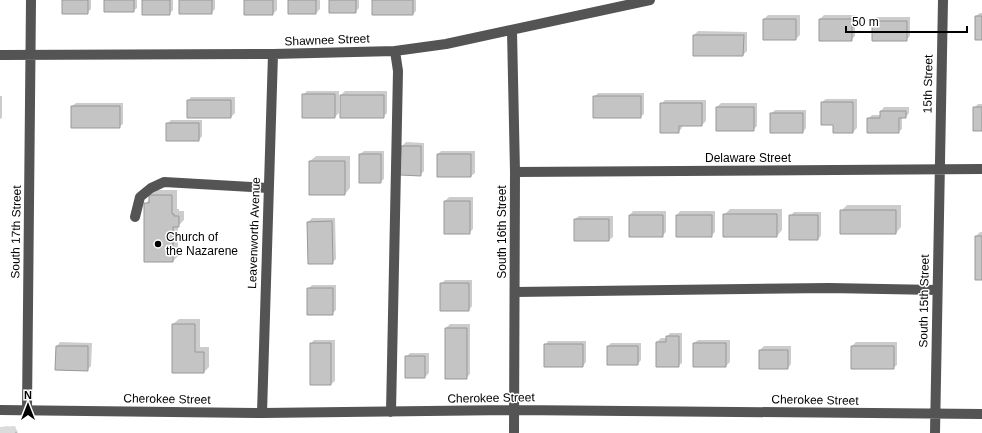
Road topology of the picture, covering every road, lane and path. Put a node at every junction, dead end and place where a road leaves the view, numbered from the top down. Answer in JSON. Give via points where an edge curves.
{"nodes":[{"id":1,"x":31,"y":0,"type":"edge"},
{"id":2,"x":650,"y":0,"type":"edge"},
{"id":3,"x":943,"y":0,"type":"edge"},
{"id":4,"x":512,"y":31,"type":"junction"},
{"id":5,"x":395,"y":51,"type":"junction"},
{"id":6,"x":273,"y":54,"type":"junction"},
{"id":7,"x":0,"y":55,"type":"edge"},
{"id":8,"x":31,"y":55,"type":"junction"},
{"id":9,"x":939,"y":169,"type":"junction"},
{"id":10,"x":982,"y":169,"type":"edge"},
{"id":11,"x":515,"y":172,"type":"junction"},
{"id":12,"x":269,"y":188,"type":"junction"},
{"id":13,"x":134,"y":217,"type":"dead end"},
{"id":14,"x":937,"y":290,"type":"junction"},
{"id":15,"x":514,"y":292,"type":"junction"},
{"id":16,"x":0,"y":410,"type":"edge"},
{"id":17,"x":26,"y":410,"type":"junction"},
{"id":18,"x":514,"y":410,"type":"junction"},
{"id":19,"x":391,"y":412,"type":"junction"},
{"id":20,"x":262,"y":413,"type":"junction"},
{"id":21,"x":982,"y":414,"type":"edge"},
{"id":22,"x":935,"y":415,"type":"junction"},
{"id":23,"x":514,"y":433,"type":"edge"},
{"id":24,"x":934,"y":433,"type":"edge"}],
"edges":[{"from":1,"to":8,"type":"street","name":"South 17th Street"},
{"from":2,"to":4,"type":"street","name":"Shawnee Street"},
{"from":3,"to":9,"type":"street","name":"15th Street"},
{"from":4,"to":5,"type":"street","name":"Shawnee Street"},
{"from":4,"to":11,"type":"street","name":"South 16th Street"},
{"from":5,"to":6,"type":"street","name":"Shawnee Street"},
{"from":5,"to":19,"type":"street","via":[[398,71]]},
{"from":6,"to":8,"type":"street","name":"Shawnee Street"},
{"from":6,"to":12,"type":"street","name":"Leavenworth Avenue"},
{"from":7,"to":8,"type":"street","name":"Shawnee Street"},
{"from":8,"to":17,"type":"street","name":"South 17th Street"},
{"from":9,"to":10,"type":"street","name":"Delaware Street"},
{"from":9,"to":11,"type":"street","name":"Delaware Street"},
{"from":9,"to":14,"type":"street","name":"South 15th Street"},
{"from":11,"to":15,"type":"street","name":"South 16th Street"},
{"from":12,"to":13,"type":"street","via":[[164,182],[140,197]]},
{"from":12,"to":20,"type":"street","name":"Leavenworth Avenue"},
{"from":14,"to":15,"type":"street","via":[[829,288]]},
{"from":14,"to":22,"type":"street","name":"South 15th Street"},
{"from":15,"to":18,"type":"street","name":"South 16th Street"},
{"from":16,"to":17,"type":"street","name":"Cherokee Street"},
{"from":17,"to":20,"type":"street","name":"Cherokee Street"},
{"from":18,"to":19,"type":"street","name":"Cherokee Street"},
{"from":18,"to":22,"type":"street","name":"Cherokee Street"},
{"from":18,"to":23,"type":"street","name":"South 16th Street"},
{"from":19,"to":20,"type":"street","name":"Cherokee Street"},
{"from":21,"to":22,"type":"street","name":"Cherokee Street"},
{"from":22,"to":24,"type":"street","name":"South 15th Street"}]}
